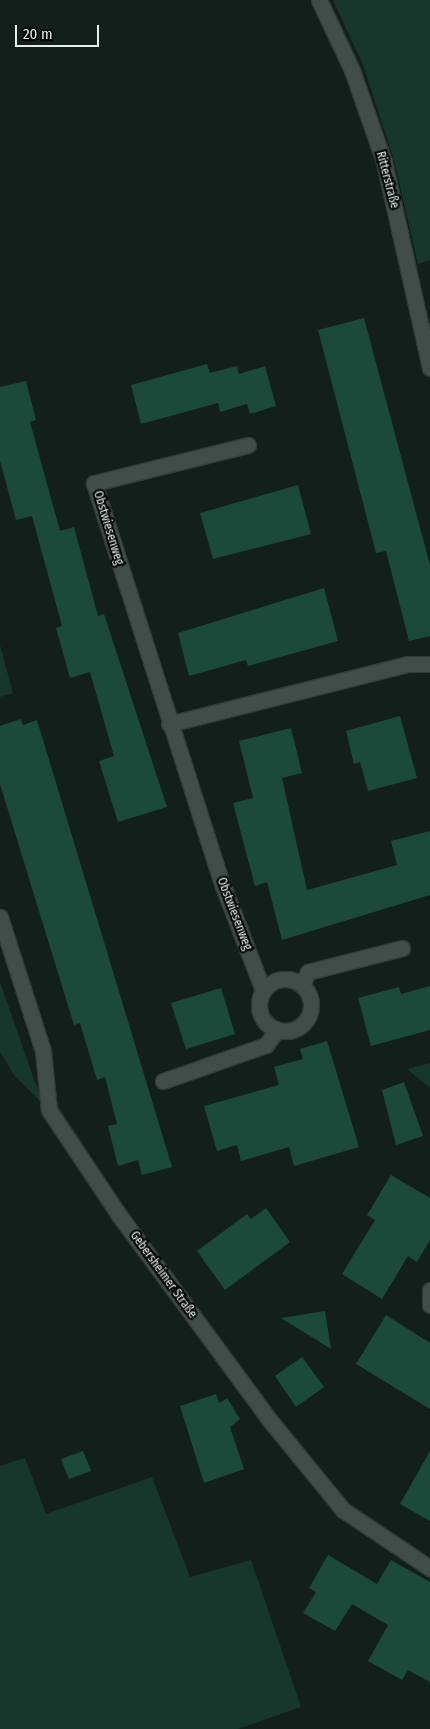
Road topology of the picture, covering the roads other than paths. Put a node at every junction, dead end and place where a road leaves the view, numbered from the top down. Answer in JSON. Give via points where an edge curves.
{"nodes":[{"id":1,"x":319,"y":0,"type":"edge"},
{"id":2,"x":427,"y":335,"type":"edge"},
{"id":3,"x":430,"y":368,"type":"edge"},
{"id":4,"x":248,"y":445,"type":"dead end"},
{"id":5,"x":430,"y":664,"type":"edge"},
{"id":6,"x":169,"y":724,"type":"junction"},
{"id":7,"x":0,"y":917,"type":"edge"},
{"id":8,"x":402,"y":948,"type":"dead end"},
{"id":9,"x":302,"y":984,"type":"junction"},
{"id":10,"x":264,"y":990,"type":"junction"},
{"id":11,"x":277,"y":1030,"type":"junction"},
{"id":12,"x":163,"y":1081,"type":"dead end"},
{"id":13,"x":430,"y":1290,"type":"edge"},
{"id":14,"x":430,"y":1306,"type":"edge"},
{"id":15,"x":430,"y":1568,"type":"edge"}],
"edges":[{"from":1,"to":2,"type":"street","name":"Ritterstraße","via":[[352,70],[384,162]]},
{"from":2,"to":3,"type":"street","name":"Ritterstraße"},
{"from":4,"to":6,"type":"street","name":"Obstwiesenweg","via":[[94,483]]},
{"from":5,"to":6,"type":"street","via":[[408,664]]},
{"from":6,"to":10,"type":"street","name":"Obstwiesenweg","via":[[222,886]]},
{"from":7,"to":15,"type":"street","name":"Gebersheimer Straße","via":[[43,1051],[49,1110],[119,1215],[256,1402],[337,1502]]},
{"from":8,"to":9,"type":"street","via":[[308,972]]},
{"from":9,"to":10,"type":"street","via":[[286,978]]},
{"from":9,"to":11,"type":"street","via":[[311,998],[307,1021],[293,1031]]},
{"from":10,"to":11,"type":"street","via":[[260,1014]]},
{"from":11,"to":12,"type":"street","via":[[266,1046]]},
{"from":13,"to":14,"type":"street"}]}
